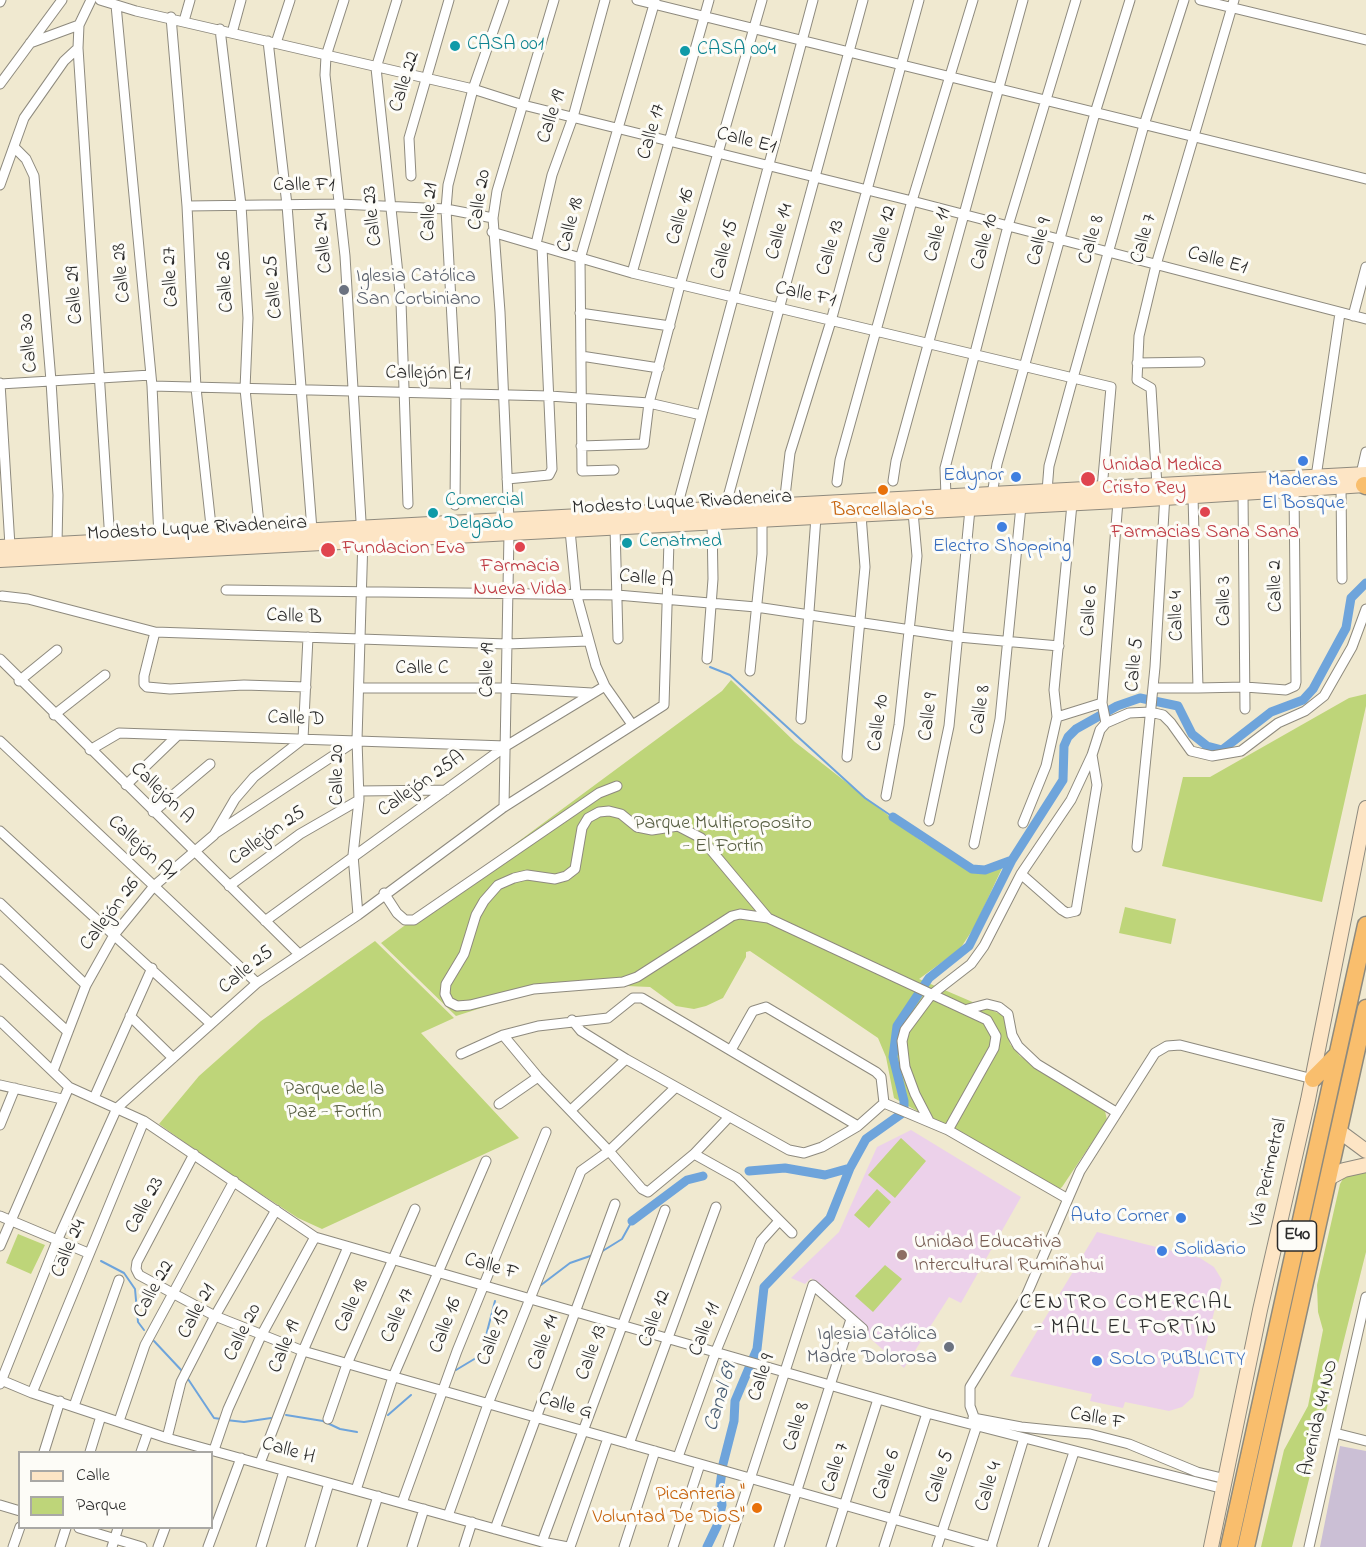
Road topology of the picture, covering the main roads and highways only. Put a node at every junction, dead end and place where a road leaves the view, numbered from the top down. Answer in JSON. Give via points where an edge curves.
{"nodes":[{"id":1,"x":1366,"y":925,"type":"edge"},
{"id":2,"x":1366,"y":1008,"type":"edge"},
{"id":3,"x":1364,"y":1022,"type":"edge"},
{"id":4,"x":1337,"y":1055,"type":"junction"},
{"id":5,"x":1313,"y":1079,"type":"road end"},
{"id":6,"x":1229,"y":1547,"type":"edge"},
{"id":7,"x":1246,"y":1547,"type":"edge"}],
"edges":[{"from":1,"to":4,"type":"highway","name":"Vía Perimetral","number":"E40"},
{"from":2,"to":3,"type":"highway","number":"E40"},
{"from":3,"to":7,"type":"highway","number":"E40"},
{"from":4,"to":5,"type":"highway"},
{"from":4,"to":6,"type":"highway","name":"Vía Perimetral","number":"E40"}]}
